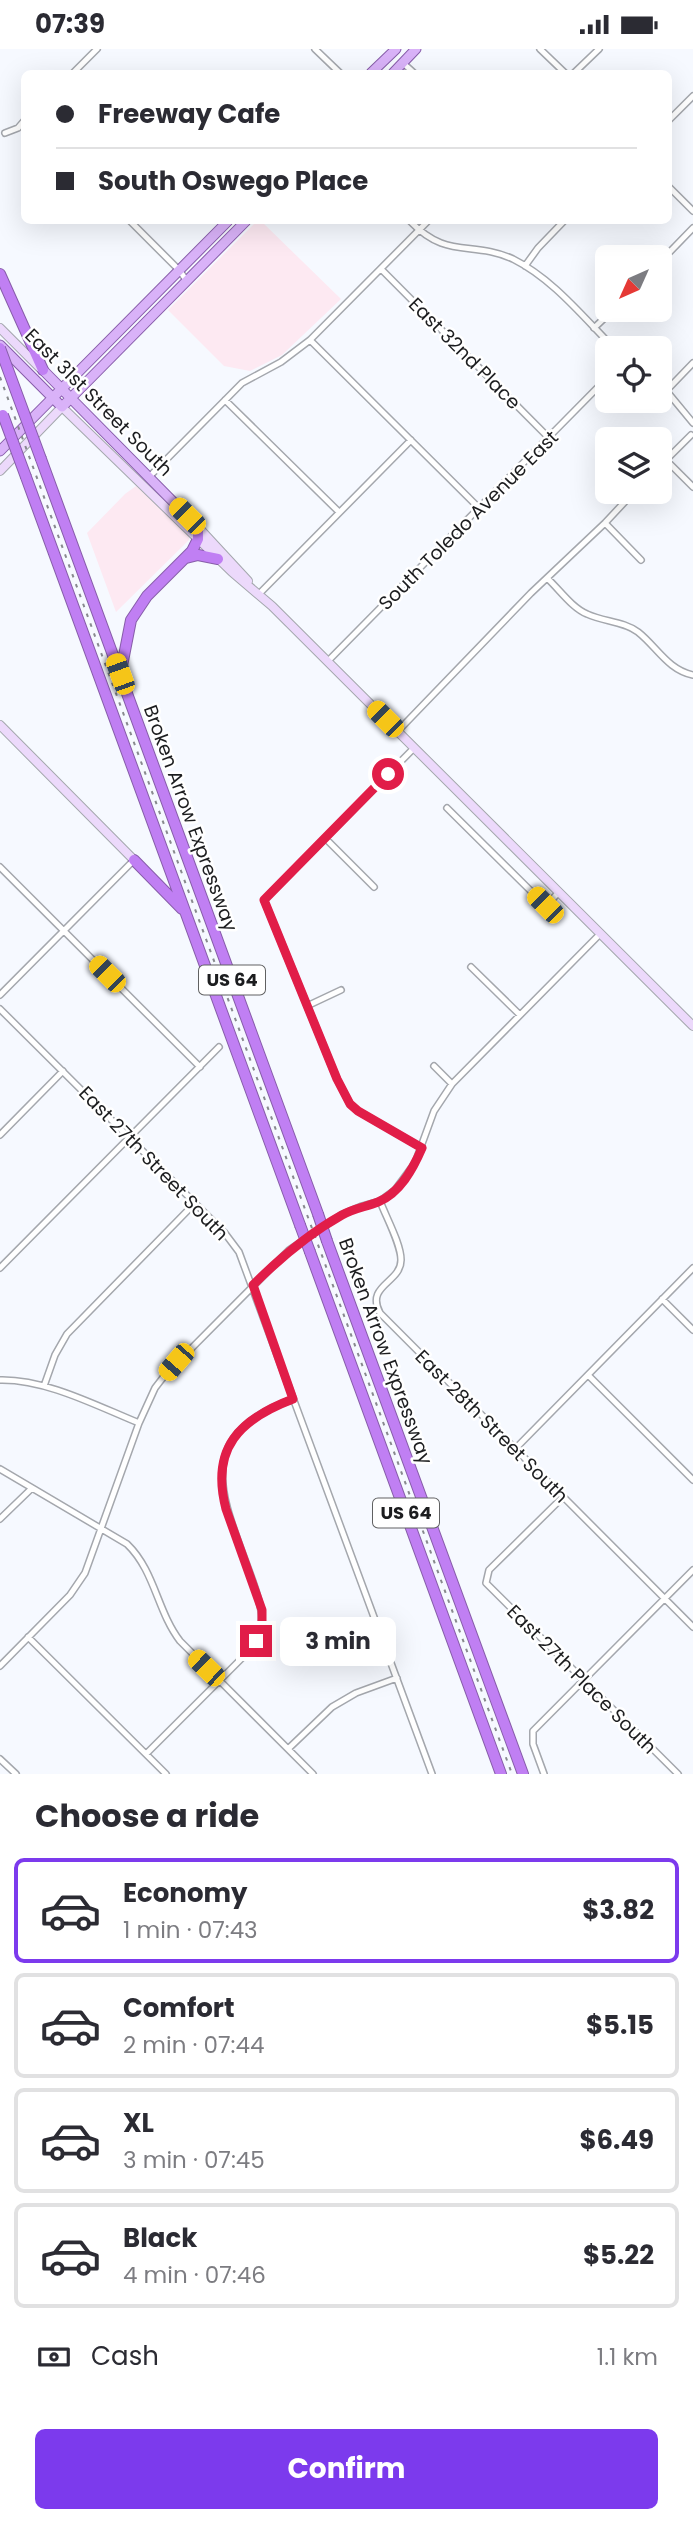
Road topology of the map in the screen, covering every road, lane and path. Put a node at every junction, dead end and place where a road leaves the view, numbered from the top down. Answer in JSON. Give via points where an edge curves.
{"nodes":[{"id":1,"x":97,"y":49,"type":"edge"},
{"id":2,"x":315,"y":49,"type":"edge"},
{"id":3,"x":396,"y":49,"type":"edge"},
{"id":4,"x":404,"y":49,"type":"edge"},
{"id":5,"x":416,"y":49,"type":"edge"},
{"id":6,"x":540,"y":49,"type":"edge"},
{"id":7,"x":599,"y":49,"type":"edge"},
{"id":8,"x":403,"y":63,"type":"junction"},
{"id":9,"x":76,"y":70,"type":"edge"},
{"id":10,"x":337,"y":70,"type":"edge"},
{"id":11,"x":374,"y":70,"type":"edge"},
{"id":12,"x":396,"y":70,"type":"edge"},
{"id":13,"x":411,"y":70,"type":"edge"},
{"id":14,"x":562,"y":70,"type":"edge"},
{"id":15,"x":577,"y":70,"type":"edge"},
{"id":16,"x":693,"y":96,"type":"edge"},
{"id":17,"x":672,"y":117,"type":"edge"},
{"id":18,"x":21,"y":124,"type":"edge"},
{"id":19,"x":5,"y":133,"type":"dead end"},
{"id":20,"x":672,"y":190,"type":"edge"},
{"id":21,"x":693,"y":211,"type":"edge"},
{"id":22,"x":133,"y":224,"type":"edge"},
{"id":23,"x":225,"y":224,"type":"edge"},
{"id":24,"x":243,"y":224,"type":"edge"},
{"id":25,"x":413,"y":224,"type":"edge"},
{"id":26,"x":425,"y":224,"type":"edge"},
{"id":27,"x":561,"y":224,"type":"edge"},
{"id":28,"x":693,"y":228,"type":"edge"},
{"id":29,"x":419,"y":230,"type":"junction"},
{"id":30,"x":672,"y":250,"type":"edge"},
{"id":31,"x":525,"y":266,"type":"junction"},
{"id":32,"x":381,"y":269,"type":"junction"},
{"id":33,"x":179,"y":270,"type":"junction"},
{"id":34,"x":0,"y":274,"type":"edge"},
{"id":35,"x":187,"y":281,"type":"junction"},
{"id":36,"x":600,"y":322,"type":"edge"},
{"id":37,"x":0,"y":328,"type":"edge"},
{"id":38,"x":594,"y":328,"type":"junction"},
{"id":39,"x":602,"y":336,"type":"edge"},
{"id":40,"x":310,"y":340,"type":"junction"},
{"id":41,"x":0,"y":347,"type":"edge"},
{"id":42,"x":693,"y":363,"type":"edge"},
{"id":43,"x":43,"y":370,"type":"junction"},
{"id":44,"x":672,"y":385,"type":"edge"},
{"id":45,"x":61,"y":389,"type":"junction"},
{"id":46,"x":595,"y":390,"type":"edge"},
{"id":47,"x":53,"y":397,"type":"junction"},
{"id":48,"x":71,"y":397,"type":"junction"},
{"id":49,"x":672,"y":399,"type":"edge"},
{"id":50,"x":225,"y":400,"type":"junction"},
{"id":51,"x":62,"y":407,"type":"junction"},
{"id":52,"x":1,"y":411,"type":"edge"},
{"id":53,"x":693,"y":423,"type":"edge"},
{"id":54,"x":691,"y":435,"type":"dead end"},
{"id":55,"x":548,"y":437,"type":"junction"},
{"id":56,"x":411,"y":440,"type":"junction"},
{"id":57,"x":0,"y":451,"type":"edge"},
{"id":58,"x":672,"y":454,"type":"edge"},
{"id":59,"x":672,"y":466,"type":"edge"},
{"id":60,"x":0,"y":471,"type":"edge"},
{"id":61,"x":149,"y":477,"type":"junction"},
{"id":62,"x":693,"y":487,"type":"edge"},
{"id":63,"x":623,"y":504,"type":"edge"},
{"id":64,"x":479,"y":508,"type":"junction"},
{"id":65,"x":339,"y":512,"type":"junction"},
{"id":66,"x":605,"y":523,"type":"junction"},
{"id":67,"x":198,"y":527,"type":"junction"},
{"id":68,"x":198,"y":539,"type":"junction"},
{"id":69,"x":185,"y":558,"type":"junction"},
{"id":70,"x":218,"y":559,"type":"junction"},
{"id":71,"x":641,"y":560,"type":"dead end"},
{"id":72,"x":547,"y":577,"type":"junction"},
{"id":73,"x":259,"y":594,"type":"junction"},
{"id":74,"x":328,"y":661,"type":"junction"},
{"id":75,"x":120,"y":674,"type":"junction"},
{"id":76,"x":693,"y":675,"type":"edge"},
{"id":77,"x":0,"y":725,"type":"edge"},
{"id":78,"x":397,"y":731,"type":"junction"},
{"id":79,"x":414,"y":748,"type":"junction"},
{"id":80,"x":447,"y":808,"type":"dead end"},
{"id":81,"x":325,"y":838,"type":"junction"},
{"id":82,"x":134,"y":860,"type":"junction"},
{"id":83,"x":0,"y":867,"type":"edge"},
{"id":84,"x":374,"y":887,"type":"dead end"},
{"id":85,"x":559,"y":892,"type":"junction"},
{"id":86,"x":185,"y":912,"type":"junction"},
{"id":87,"x":63,"y":930,"type":"junction"},
{"id":88,"x":600,"y":934,"type":"junction"},
{"id":89,"x":471,"y":967,"type":"dead end"},
{"id":90,"x":341,"y":990,"type":"dead end"},
{"id":91,"x":0,"y":995,"type":"edge"},
{"id":92,"x":307,"y":1006,"type":"junction"},
{"id":93,"x":0,"y":1009,"type":"edge"},
{"id":94,"x":520,"y":1015,"type":"junction"},
{"id":95,"x":693,"y":1026,"type":"edge"},
{"id":96,"x":219,"y":1047,"type":"dead end"},
{"id":97,"x":200,"y":1066,"type":"junction"},
{"id":98,"x":434,"y":1066,"type":"dead end"},
{"id":99,"x":63,"y":1071,"type":"junction"},
{"id":100,"x":452,"y":1084,"type":"junction"},
{"id":101,"x":0,"y":1135,"type":"edge"},
{"id":102,"x":130,"y":1137,"type":"junction"},
{"id":103,"x":422,"y":1148,"type":"junction"},
{"id":104,"x":380,"y":1201,"type":"junction"},
{"id":105,"x":195,"y":1203,"type":"junction"},
{"id":106,"x":0,"y":1268,"type":"edge"},
{"id":107,"x":693,"y":1268,"type":"edge"},
{"id":108,"x":253,"y":1285,"type":"junction"},
{"id":109,"x":662,"y":1299,"type":"junction"},
{"id":110,"x":693,"y":1330,"type":"edge"},
{"id":111,"x":588,"y":1375,"type":"junction"},
{"id":112,"x":0,"y":1380,"type":"edge"},
{"id":113,"x":44,"y":1386,"type":"junction"},
{"id":114,"x":293,"y":1399,"type":"junction"},
{"id":115,"x":139,"y":1423,"type":"junction"},
{"id":116,"x":515,"y":1448,"type":"junction"},
{"id":117,"x":0,"y":1469,"type":"edge"},
{"id":118,"x":693,"y":1480,"type":"edge"},
{"id":119,"x":31,"y":1489,"type":"junction"},
{"id":120,"x":563,"y":1497,"type":"junction"},
{"id":121,"x":0,"y":1519,"type":"edge"},
{"id":122,"x":102,"y":1529,"type":"junction"},
{"id":123,"x":693,"y":1570,"type":"edge"},
{"id":124,"x":665,"y":1599,"type":"junction"},
{"id":125,"x":693,"y":1627,"type":"edge"},
{"id":126,"x":29,"y":1637,"type":"junction"},
{"id":127,"x":0,"y":1665,"type":"edge"},
{"id":128,"x":397,"y":1678,"type":"junction"},
{"id":129,"x":583,"y":1680,"type":"junction"},
{"id":130,"x":219,"y":1681,"type":"junction"},
{"id":131,"x":288,"y":1749,"type":"junction"},
{"id":132,"x":146,"y":1754,"type":"junction"},
{"id":133,"x":0,"y":1759,"type":"edge"},
{"id":134,"x":16,"y":1774,"type":"edge"},
{"id":135,"x":166,"y":1774,"type":"edge"},
{"id":136,"x":313,"y":1774,"type":"edge"},
{"id":137,"x":432,"y":1774,"type":"edge"},
{"id":138,"x":502,"y":1774,"type":"edge"},
{"id":139,"x":523,"y":1774,"type":"edge"},
{"id":140,"x":544,"y":1774,"type":"edge"},
{"id":141,"x":678,"y":1774,"type":"edge"}],
"edges":[{"from":1,"to":9,"type":"street"},
{"from":2,"to":10,"type":"street"},
{"from":3,"to":11,"type":"main road"},
{"from":4,"to":8,"type":"main road"},
{"from":5,"to":8,"type":"main road"},
{"from":6,"to":14,"type":"street"},
{"from":7,"to":15,"type":"street"},
{"from":8,"to":12,"type":"main road"},
{"from":8,"to":13,"type":"street"},
{"from":16,"to":17,"type":"street"},
{"from":18,"to":19,"type":"street"},
{"from":20,"to":21,"type":"street"},
{"from":22,"to":33,"type":"street"},
{"from":23,"to":33,"type":"main road"},
{"from":24,"to":35,"type":"main road"},
{"from":25,"to":29,"type":"street"},
{"from":26,"to":29,"type":"street"},
{"from":27,"to":31,"type":"street"},
{"from":28,"to":30,"type":"street"},
{"from":29,"to":31,"type":"street","via":[[447,247],[485,250]]},
{"from":29,"to":32,"type":"street"},
{"from":31,"to":38,"type":"street"},
{"from":32,"to":40,"type":"street"},
{"from":32,"to":55,"type":"street","name":"East 32nd Place"},
{"from":33,"to":35,"type":"street"},
{"from":33,"to":45,"type":"main road"},
{"from":34,"to":43,"type":"highway"},
{"from":35,"to":48,"type":"main road"},
{"from":36,"to":38,"type":"street"},
{"from":37,"to":43,"type":"main road","name":"East 31st Street South"},
{"from":38,"to":39,"type":"street"},
{"from":40,"to":50,"type":"street","via":[[248,379]]},
{"from":40,"to":56,"type":"street"},
{"from":41,"to":47,"type":"main road","name":"East 31st Street South"},
{"from":41,"to":75,"type":"highway","name":"Broken Arrow Expressway","number":"US 64","bridge":true},
{"from":42,"to":44,"type":"street"},
{"from":43,"to":45,"type":"main road","name":"East 31st Street South"},
{"from":45,"to":47,"type":"main road"},
{"from":45,"to":48,"type":"main road","name":"East 31st Street South"},
{"from":46,"to":55,"type":"street","name":"South Toledo Avenue East"},
{"from":47,"to":51,"type":"main road","name":"East 31st Street South"},
{"from":47,"to":57,"type":"main road"},
{"from":48,"to":51,"type":"main road"},
{"from":48,"to":61,"type":"main road","name":"East 31st Street South"},
{"from":49,"to":53,"type":"street"},
{"from":50,"to":61,"type":"street"},
{"from":50,"to":65,"type":"street"},
{"from":51,"to":60,"type":"main road"},
{"from":51,"to":68,"type":"main road","name":"East 31st Street South"},
{"from":52,"to":86,"type":"highway","name":"Broken Arrow Expressway","number":"US 64","bridge":true},
{"from":54,"to":58,"type":"street"},
{"from":55,"to":64,"type":"street","name":"South Toledo Avenue East"},
{"from":56,"to":64,"type":"street"},
{"from":56,"to":65,"type":"street"},
{"from":59,"to":62,"type":"street"},
{"from":61,"to":67,"type":"main road","name":"East 31st Street South"},
{"from":63,"to":66,"type":"street"},
{"from":64,"to":74,"type":"street","name":"South Toledo Avenue East"},
{"from":65,"to":73,"type":"street"},
{"from":66,"to":71,"type":"street"},
{"from":66,"to":72,"type":"street"},
{"from":67,"to":68,"type":"highway"},
{"from":67,"to":73,"type":"main road","name":"East 31st Street South"},
{"from":68,"to":69,"type":"highway"},
{"from":68,"to":70,"type":"main road","name":"East 31st Street South"},
{"from":69,"to":70,"type":"highway"},
{"from":69,"to":75,"type":"highway","via":[[136,611],[128,628]]},
{"from":70,"to":73,"type":"main road","name":"East 31st Street South"},
{"from":72,"to":76,"type":"street","via":[[587,614],[629,627],[669,663]]},
{"from":72,"to":78,"type":"street"},
{"from":73,"to":74,"type":"main road","name":"East 31st Street South"},
{"from":74,"to":78,"type":"main road","name":"East 31st Street South"},
{"from":75,"to":139,"type":"highway","name":"Broken Arrow Expressway","number":"US 64","bridge":true},
{"from":77,"to":82,"type":"main road"},
{"from":78,"to":79,"type":"main road","name":"East 31st Street South"},
{"from":79,"to":81,"type":"street"},
{"from":79,"to":85,"type":"main road","name":"East 31st Street South"},
{"from":80,"to":85,"type":"street","via":[[545,905]]},
{"from":81,"to":84,"type":"street"},
{"from":81,"to":92,"type":"street","via":[[264,900]]},
{"from":82,"to":86,"type":"highway"},
{"from":82,"to":87,"type":"street"},
{"from":83,"to":87,"type":"street"},
{"from":85,"to":88,"type":"main road","name":"East 31st Street South"},
{"from":86,"to":138,"type":"highway","name":"Broken Arrow Expressway","number":"US 64","bridge":true},
{"from":87,"to":91,"type":"street"},
{"from":87,"to":97,"type":"street"},
{"from":88,"to":94,"type":"street"},
{"from":88,"to":95,"type":"main road","name":"East 31st Street South"},
{"from":89,"to":94,"type":"street"},
{"from":90,"to":92,"type":"street"},
{"from":92,"to":103,"type":"street","via":[[350,1104],[366,1118]]},
{"from":93,"to":99,"type":"street","name":"East 27th Street South"},
{"from":94,"to":100,"type":"street"},
{"from":96,"to":97,"type":"street"},
{"from":97,"to":102,"type":"street"},
{"from":98,"to":100,"type":"street"},
{"from":99,"to":101,"type":"street"},
{"from":99,"to":102,"type":"street","name":"East 27th Street South"},
{"from":100,"to":103,"type":"street","via":[[434,1111]]},
{"from":102,"to":105,"type":"street","name":"East 27th Street South"},
{"from":102,"to":106,"type":"street"},
{"from":103,"to":104,"type":"street","via":[[408,1175]]},
{"from":104,"to":108,"type":"street","via":[[341,1215],[289,1250]]},
{"from":104,"to":116,"type":"street","name":"East 28th Street South","via":[[401,1264],[379,1291],[378,1309]]},
{"from":105,"to":108,"type":"street","name":"East 27th Street South","via":[[239,1252]]},
{"from":105,"to":113,"type":"street","via":[[67,1334]]},
{"from":107,"to":109,"type":"street"},
{"from":108,"to":114,"type":"street","name":"East 27th Street South"},
{"from":108,"to":115,"type":"street","via":[[165,1375]]},
{"from":109,"to":110,"type":"street"},
{"from":109,"to":111,"type":"street"},
{"from":111,"to":116,"type":"street"},
{"from":111,"to":118,"type":"street"},
{"from":112,"to":113,"type":"street"},
{"from":113,"to":115,"type":"street"},
{"from":114,"to":128,"type":"street","name":"East 27th Street South"},
{"from":114,"to":130,"type":"street","via":[[246,1424],[232,1442],[222,1468],[223,1497],[263,1617],[256,1641]]},
{"from":115,"to":122,"type":"street"},
{"from":116,"to":120,"type":"street","name":"East 28th Street South"},
{"from":117,"to":119,"type":"street"},
{"from":119,"to":121,"type":"street"},
{"from":119,"to":122,"type":"street"},
{"from":120,"to":124,"type":"street","name":"East 28th Street South"},
{"from":120,"to":129,"type":"street","name":"East 27th Place South","via":[[489,1570],[486,1583]]},
{"from":122,"to":126,"type":"street","via":[[76,1587]]},
{"from":122,"to":130,"type":"street","via":[[139,1555],[172,1630]]},
{"from":123,"to":124,"type":"street"},
{"from":124,"to":125,"type":"street","name":"East 28th Street South"},
{"from":124,"to":129,"type":"street"},
{"from":126,"to":127,"type":"street"},
{"from":126,"to":132,"type":"street"},
{"from":128,"to":131,"type":"street","via":[[332,1707]]},
{"from":128,"to":137,"type":"street","name":"East 27th Street South"},
{"from":129,"to":140,"type":"street","via":[[533,1731]]},
{"from":129,"to":141,"type":"street","name":"East 27th Place South"},
{"from":130,"to":131,"type":"street"},
{"from":130,"to":132,"type":"street"},
{"from":131,"to":136,"type":"street"},
{"from":132,"to":135,"type":"street"},
{"from":133,"to":134,"type":"street"}]}
